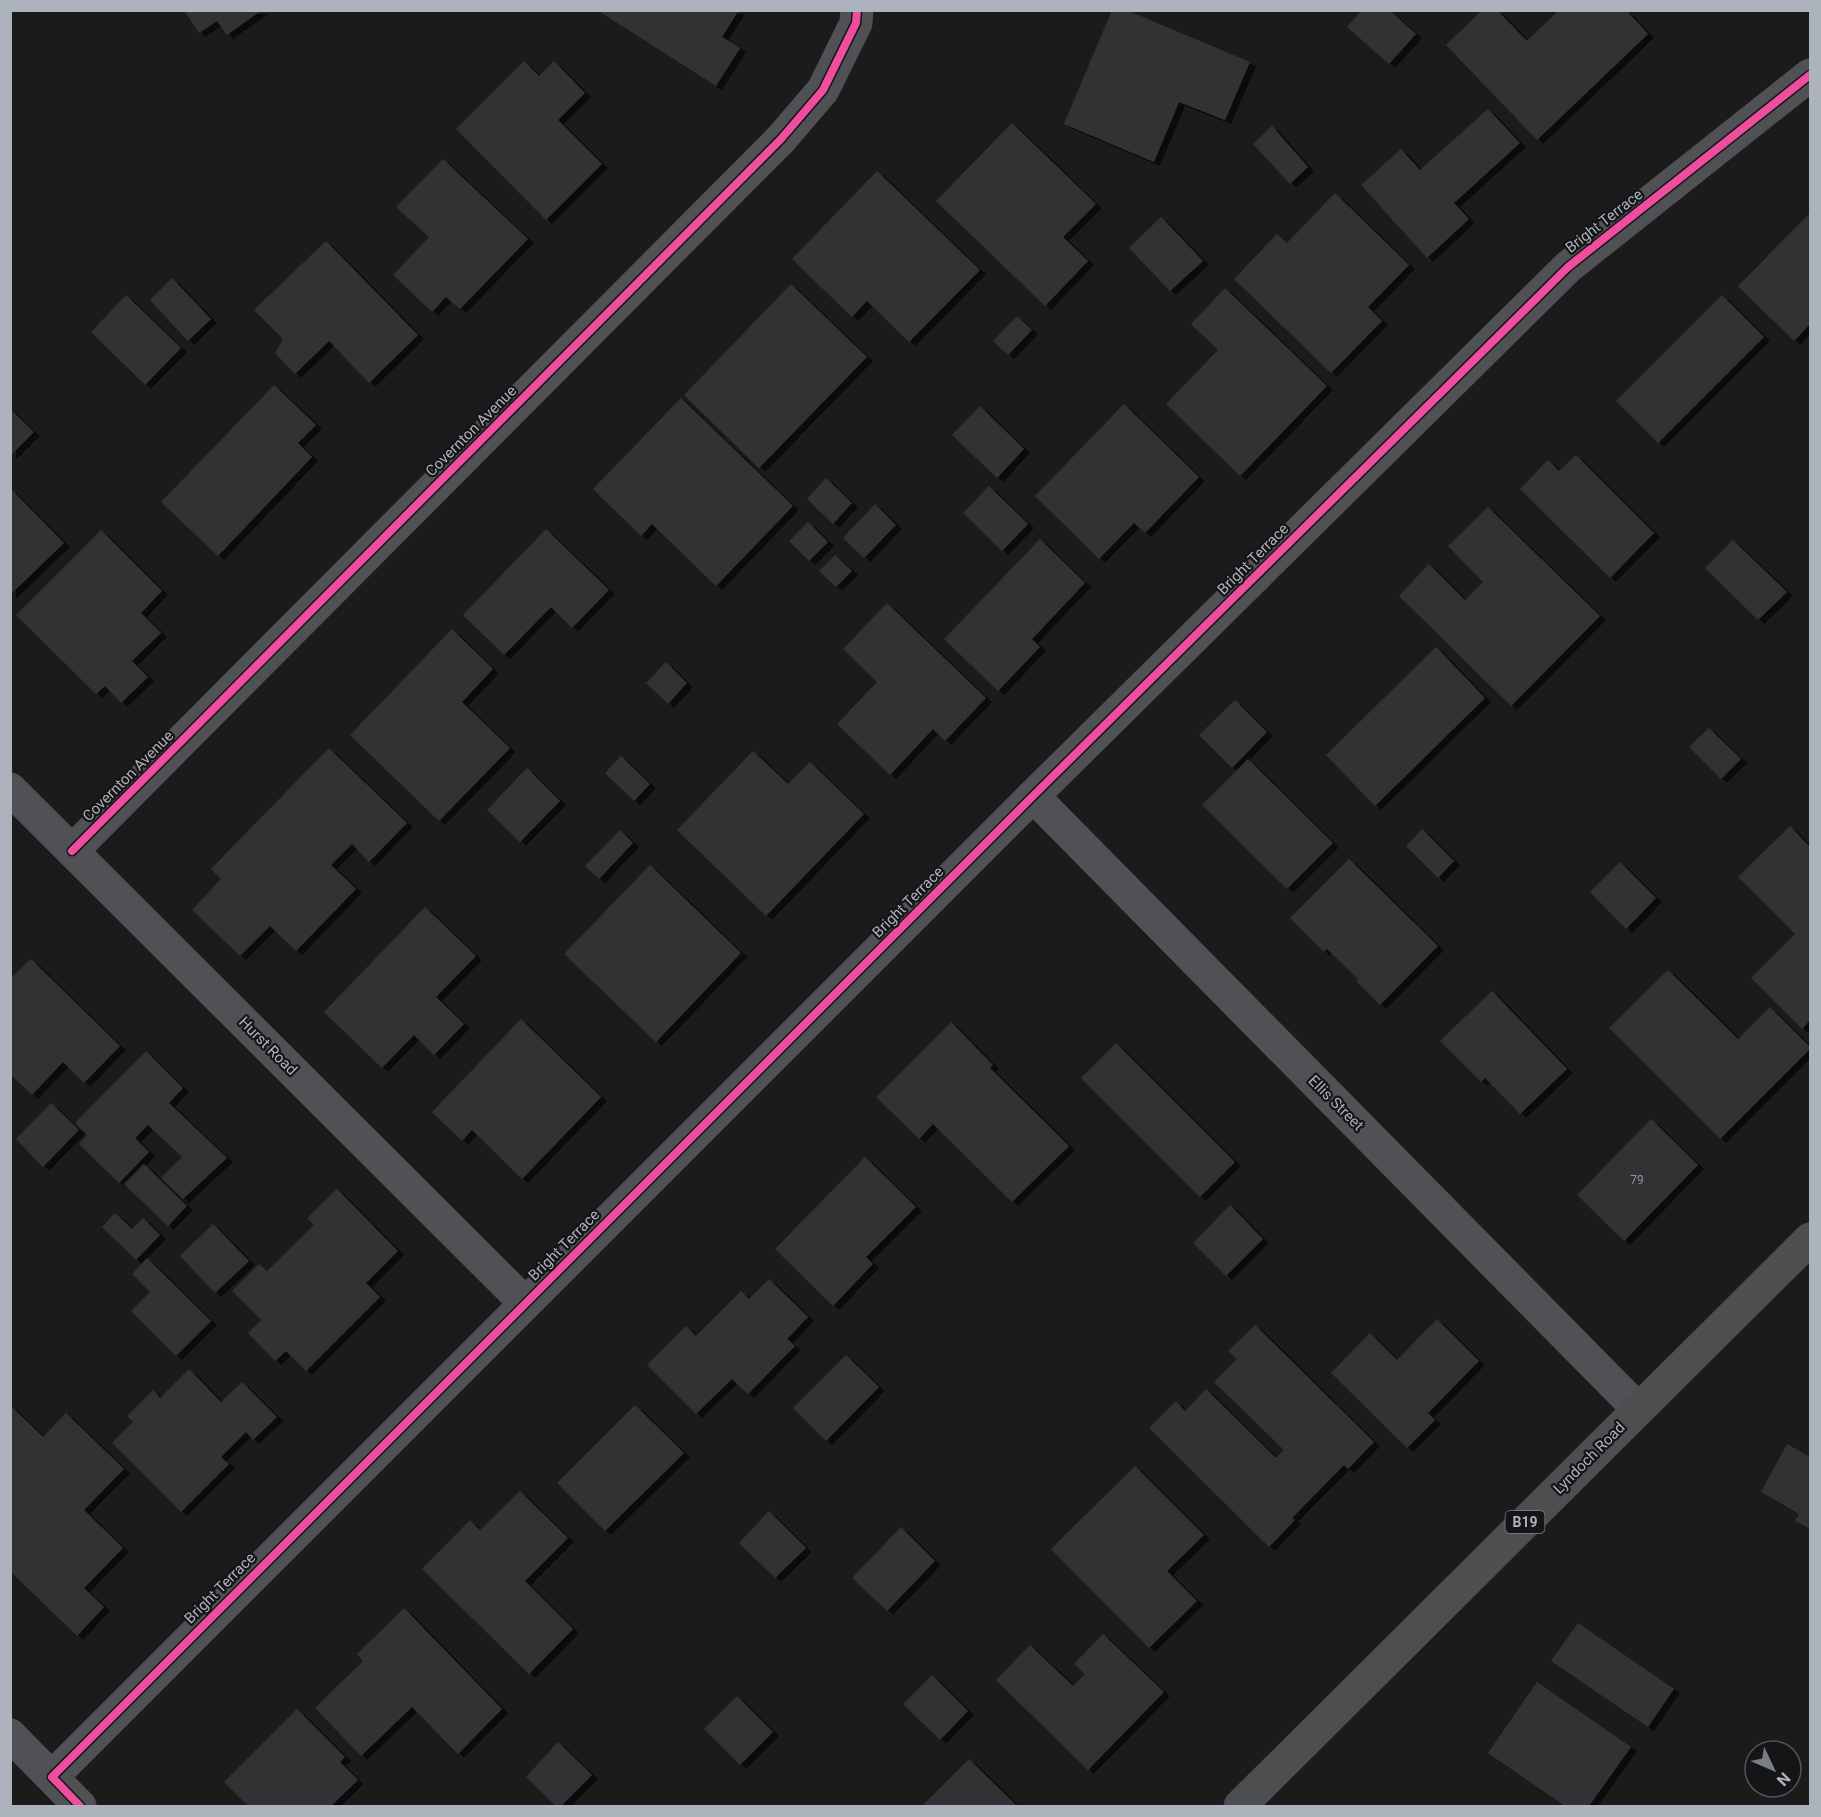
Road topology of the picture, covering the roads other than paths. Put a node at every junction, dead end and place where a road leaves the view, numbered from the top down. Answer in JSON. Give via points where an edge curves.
{"nodes":[{"id":1,"x":857,"y":10,"type":"edge"},
{"id":2,"x":1810,"y":75,"type":"edge"},
{"id":3,"x":10,"y":789,"type":"edge"},
{"id":4,"x":1033,"y":796,"type":"junction"},
{"id":5,"x":72,"y":851,"type":"junction"},
{"id":6,"x":1810,"y":1239,"type":"edge"},
{"id":7,"x":525,"y":1303,"type":"junction"},
{"id":8,"x":1638,"y":1409,"type":"junction"},
{"id":9,"x":10,"y":1736,"type":"edge"},
{"id":10,"x":52,"y":1777,"type":"junction"},
{"id":11,"x":80,"y":1806,"type":"edge"},
{"id":12,"x":1240,"y":1806,"type":"edge"}],
"edges":[{"from":1,"to":5,"type":"street","name":"Covernton Avenue","via":[[856,23],[823,90],[781,139]]},
{"from":2,"to":4,"type":"street","name":"Bright Terrace","via":[[1568,267]]},
{"from":3,"to":5,"type":"street","name":"Hurst Road"},
{"from":4,"to":7,"type":"street","name":"Bright Terrace"},
{"from":4,"to":8,"type":"street","name":"Ellis Street"},
{"from":5,"to":7,"type":"street","name":"Hurst Road"},
{"from":6,"to":8,"type":"main road","name":"Lyndoch Road","number":"B19"},
{"from":7,"to":10,"type":"street","name":"Bright Terrace"},
{"from":8,"to":12,"type":"main road","name":"Lyndoch Road","number":"B19"},
{"from":9,"to":10,"type":"street"},
{"from":10,"to":11,"type":"street"}]}
